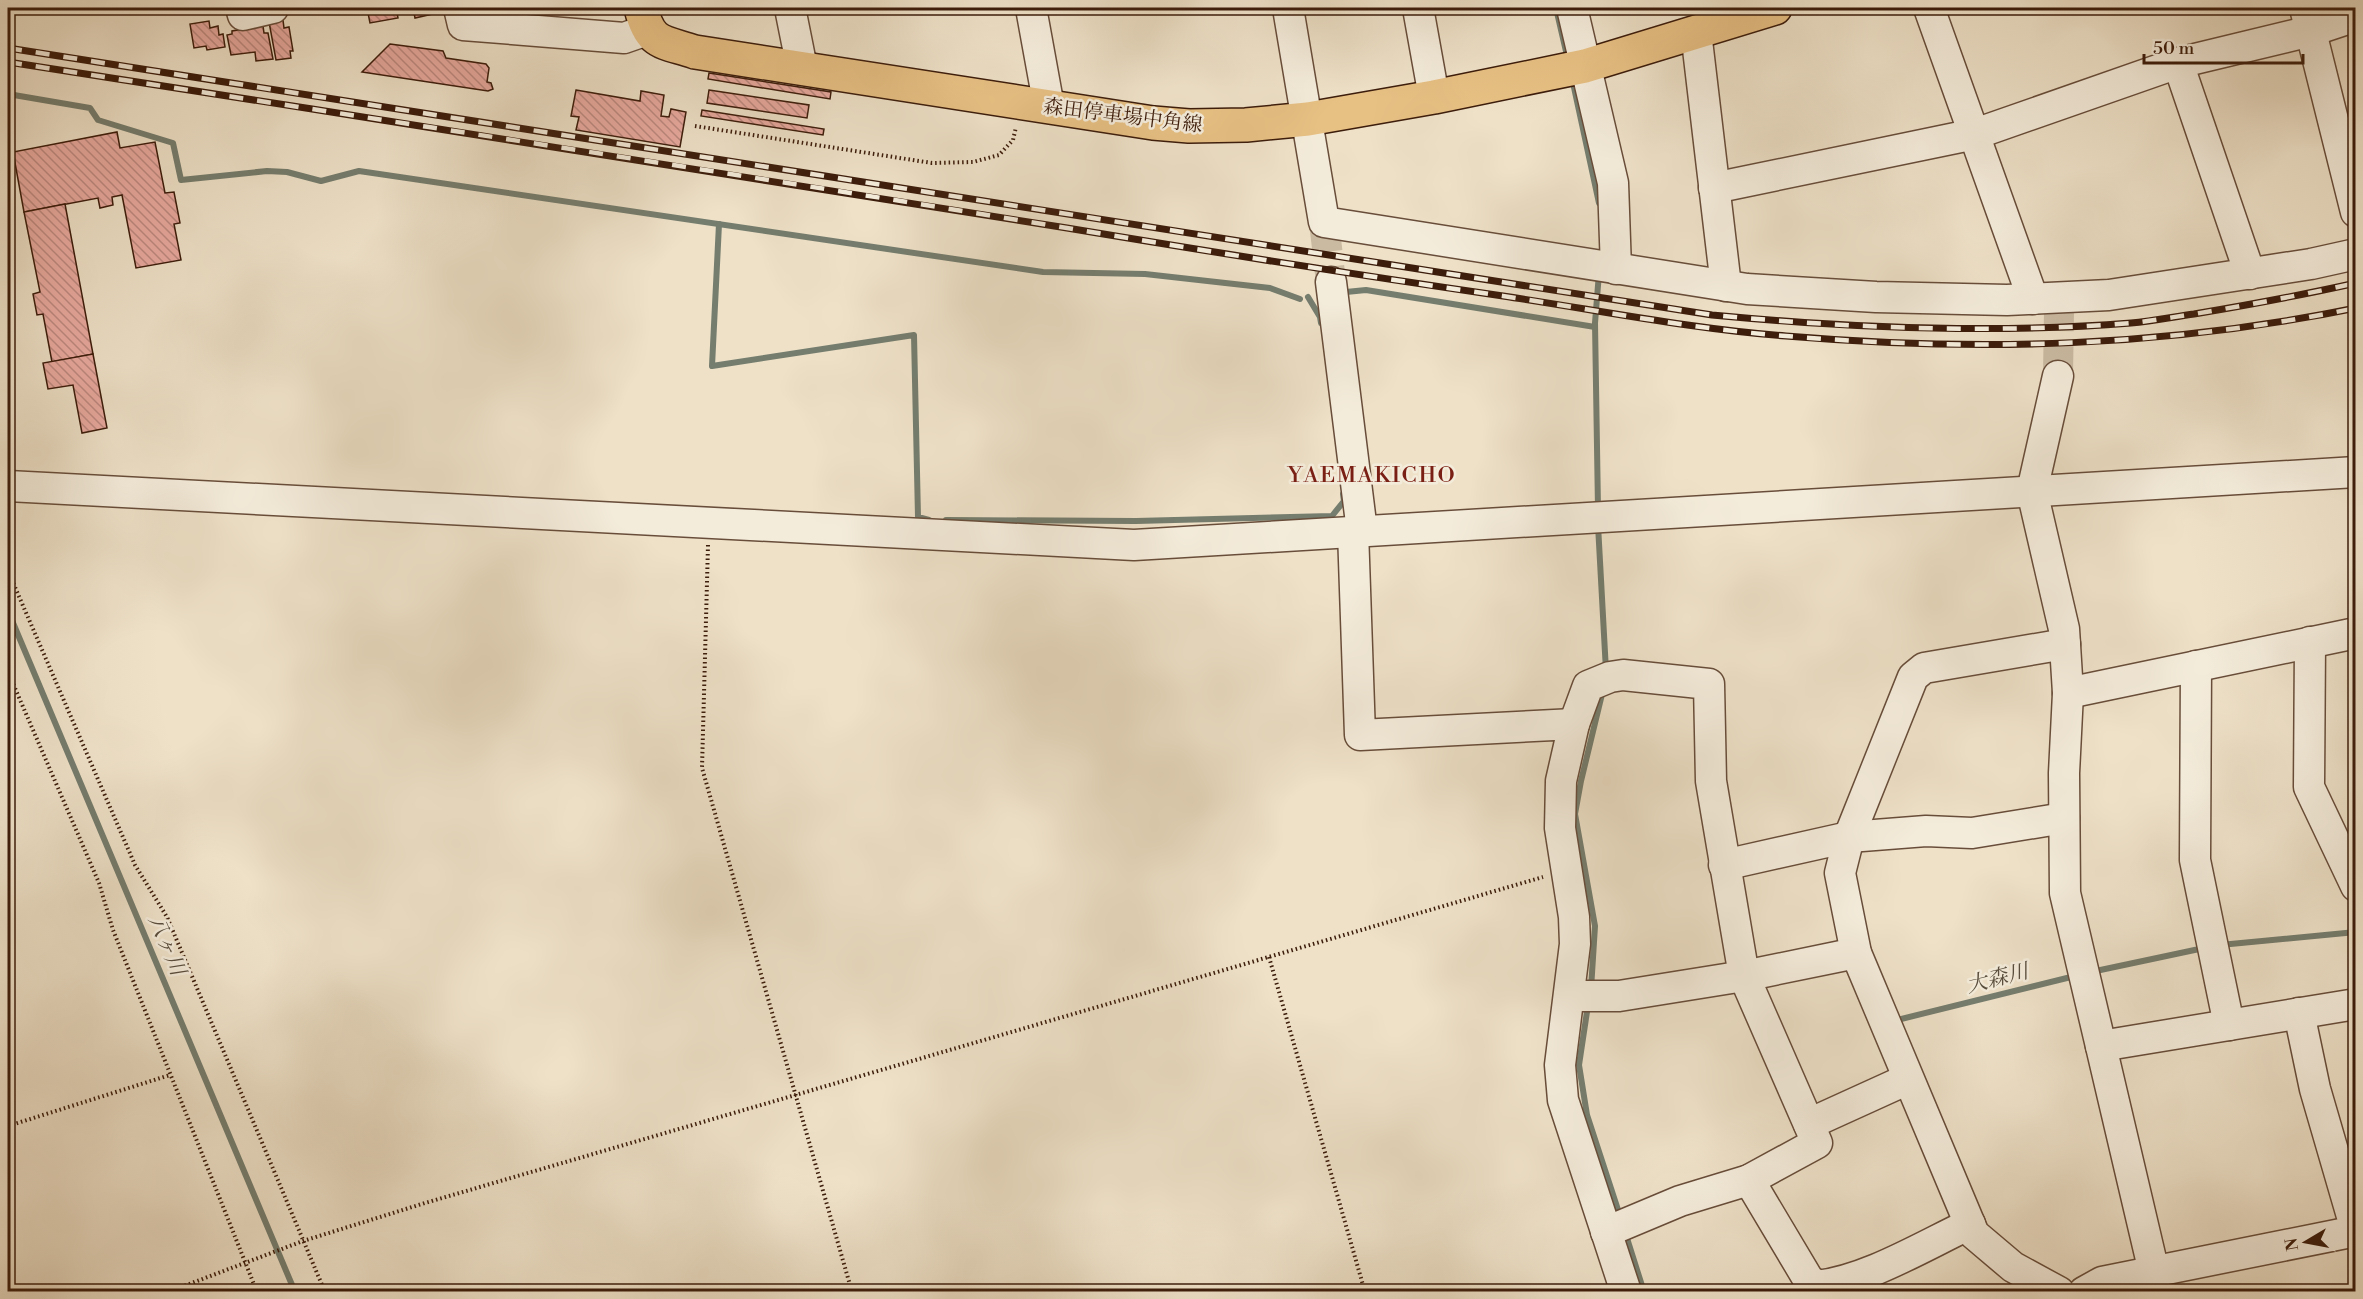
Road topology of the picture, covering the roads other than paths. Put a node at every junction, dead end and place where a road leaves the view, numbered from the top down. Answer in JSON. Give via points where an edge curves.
{"nodes":[{"id":1,"x":241,"y":8,"type":"edge"},
{"id":2,"x":273,"y":8,"type":"edge"},
{"id":3,"x":459,"y":8,"type":"edge"},
{"id":4,"x":790,"y":8,"type":"edge"},
{"id":5,"x":1031,"y":8,"type":"edge"},
{"id":6,"x":1288,"y":8,"type":"edge"},
{"id":7,"x":1418,"y":8,"type":"edge"},
{"id":8,"x":1572,"y":8,"type":"edge"},
{"id":9,"x":1774,"y":8,"type":"edge"},
{"id":10,"x":1929,"y":8,"type":"edge"},
{"id":11,"x":2355,"y":16,"type":"edge"},
{"id":12,"x":644,"y":19,"type":"edge"},
{"id":13,"x":2308,"y":19,"type":"edge"},
{"id":14,"x":1696,"y":32,"type":"junction"},
{"id":15,"x":2178,"y":63,"type":"junction"},
{"id":16,"x":802,"y":68,"type":"junction"},
{"id":17,"x":1573,"y":68,"type":"junction"},
{"id":18,"x":1434,"y":97,"type":"junction"},
{"id":19,"x":1034,"y":104,"type":"junction"},
{"id":20,"x":1308,"y":119,"type":"junction"},
{"id":21,"x":1975,"y":135,"type":"junction"},
{"id":22,"x":1714,"y":188,"type":"junction"},
{"id":23,"x":2355,"y":212,"type":"edge"},
{"id":24,"x":2355,"y":254,"type":"edge"},
{"id":25,"x":1616,"y":269,"type":"junction"},
{"id":26,"x":2250,"y":274,"type":"junction"},
{"id":27,"x":1331,"y":282,"type":"tunnel mouth"},
{"id":28,"x":1726,"y":286,"type":"junction"},
{"id":29,"x":2050,"y":303,"type":"junction"},
{"id":30,"x":2058,"y":376,"type":"tunnel mouth"},
{"id":31,"x":2355,"y":472,"type":"edge"},
{"id":32,"x":8,"y":486,"type":"edge"},
{"id":33,"x":2032,"y":491,"type":"junction"},
{"id":34,"x":1358,"y":531,"type":"junction"},
{"id":35,"x":2355,"y":633,"type":"edge"},
{"id":36,"x":2310,"y":642,"type":"junction"},
{"id":37,"x":2065,"y":644,"type":"junction"},
{"id":38,"x":2196,"y":666,"type":"junction"},
{"id":39,"x":2068,"y":693,"type":"junction"},
{"id":40,"x":1574,"y":724,"type":"junction"},
{"id":41,"x":2064,"y":818,"type":"junction"},
{"id":42,"x":1848,"y":837,"type":"junction"},
{"id":43,"x":1724,"y":865,"type":"junction"},
{"id":44,"x":2355,"y":886,"type":"edge"},
{"id":45,"x":1856,"y":953,"type":"junction"},
{"id":46,"x":1744,"y":976,"type":"junction"},
{"id":47,"x":1582,"y":996,"type":"junction"},
{"id":48,"x":2355,"y":1004,"type":"edge"},
{"id":49,"x":2299,"y":1013,"type":"junction"},
{"id":50,"x":2229,"y":1025,"type":"junction"},
{"id":51,"x":2101,"y":1046,"type":"junction"},
{"id":52,"x":1908,"y":1079,"type":"junction"},
{"id":53,"x":1809,"y":1124,"type":"junction"},
{"id":54,"x":1749,"y":1180,"type":"junction"},
{"id":55,"x":1970,"y":1224,"type":"junction"},
{"id":56,"x":1617,"y":1227,"type":"junction"},
{"id":57,"x":2355,"y":1230,"type":"edge"},
{"id":58,"x":2154,"y":1272,"type":"junction"},
{"id":59,"x":1626,"y":1292,"type":"edge"},
{"id":60,"x":2059,"y":1292,"type":"edge"},
{"id":61,"x":2084,"y":1292,"type":"edge"}],
"edges":[{"from":1,"to":2,"type":"street","via":[[243,15]]},
{"from":3,"to":12,"type":"street","via":[[463,25],[624,38]]},
{"from":4,"to":16,"type":"street"},
{"from":5,"to":19,"type":"street"},
{"from":6,"to":20,"type":"street"},
{"from":7,"to":18,"type":"street"},
{"from":8,"to":17,"type":"street"},
{"from":9,"to":14,"type":"main road","name":"森田停車場中角線"},
{"from":10,"to":21,"type":"street"},
{"from":11,"to":13,"type":"street"},
{"from":12,"to":16,"type":"main road","name":"森田停車場中角線","via":[[657,40],[695,52]]},
{"from":13,"to":15,"type":"street"},
{"from":13,"to":23,"type":"street"},
{"from":14,"to":17,"type":"main road","name":"森田停車場中角線"},
{"from":14,"to":22,"type":"street"},
{"from":15,"to":21,"type":"street"},
{"from":15,"to":26,"type":"street"},
{"from":16,"to":19,"type":"main road","name":"森田停車場中角線"},
{"from":17,"to":18,"type":"main road","name":"森田停車場中角線"},
{"from":17,"to":25,"type":"street","via":[[1613,183]]},
{"from":18,"to":20,"type":"main road","name":"森田停車場中角線"},
{"from":19,"to":20,"type":"main road","name":"森田停車場中角線","via":[[1190,126]]},
{"from":20,"to":25,"type":"street","via":[[1324,222]]},
{"from":21,"to":22,"type":"street"},
{"from":21,"to":29,"type":"street"},
{"from":22,"to":28,"type":"street"},
{"from":24,"to":26,"type":"street"},
{"from":25,"to":28,"type":"street"},
{"from":26,"to":29,"type":"street"},
{"from":27,"to":34,"type":"street"},
{"from":28,"to":29,"type":"street","via":[[1876,297]]},
{"from":30,"to":33,"type":"street"},
{"from":31,"to":33,"type":"street"},
{"from":32,"to":34,"type":"street","via":[[1134,545]]},
{"from":33,"to":34,"type":"street"},
{"from":33,"to":37,"type":"street"},
{"from":34,"to":40,"type":"street","via":[[1360,735]]},
{"from":35,"to":36,"type":"street"},
{"from":36,"to":38,"type":"street"},
{"from":36,"to":44,"type":"street","via":[[2309,787]]},
{"from":37,"to":39,"type":"street"},
{"from":37,"to":42,"type":"street","via":[[1924,668],[1914,677]]},
{"from":38,"to":39,"type":"street"},
{"from":38,"to":50,"type":"street","via":[[2195,860]]},
{"from":39,"to":41,"type":"street"},
{"from":40,"to":43,"type":"street","via":[[1588,686],[1603,679],[1623,675],[1709,684],[1711,781]]},
{"from":40,"to":47,"type":"street","via":[[1561,782],[1560,828]]},
{"from":41,"to":42,"type":"street","via":[[1972,832]]},
{"from":41,"to":51,"type":"street","via":[[2065,893]]},
{"from":42,"to":43,"type":"street"},
{"from":42,"to":45,"type":"street","via":[[1840,873]]},
{"from":43,"to":46,"type":"street"},
{"from":45,"to":46,"type":"street"},
{"from":45,"to":52,"type":"street"},
{"from":46,"to":47,"type":"street","via":[[1619,996]]},
{"from":46,"to":53,"type":"street"},
{"from":47,"to":56,"type":"street","via":[[1560,1065],[1563,1100]]},
{"from":48,"to":49,"type":"street"},
{"from":49,"to":50,"type":"street"},
{"from":49,"to":57,"type":"street","via":[[2315,1089]]},
{"from":50,"to":51,"type":"street"},
{"from":51,"to":58,"type":"street"},
{"from":52,"to":53,"type":"street"},
{"from":52,"to":55,"type":"street"},
{"from":53,"to":54,"type":"street","via":[[1817,1143]]},
{"from":54,"to":55,"type":"street","via":[[1808,1279],[1817,1286],[1832,1285],[1876,1268]]},
{"from":54,"to":56,"type":"street","via":[[1680,1201]]},
{"from":55,"to":60,"type":"street","via":[[1974,1234],[2013,1267]]},
{"from":56,"to":59,"type":"street"},
{"from":57,"to":58,"type":"street"},
{"from":58,"to":61,"type":"street","via":[[2102,1282]]}]}
